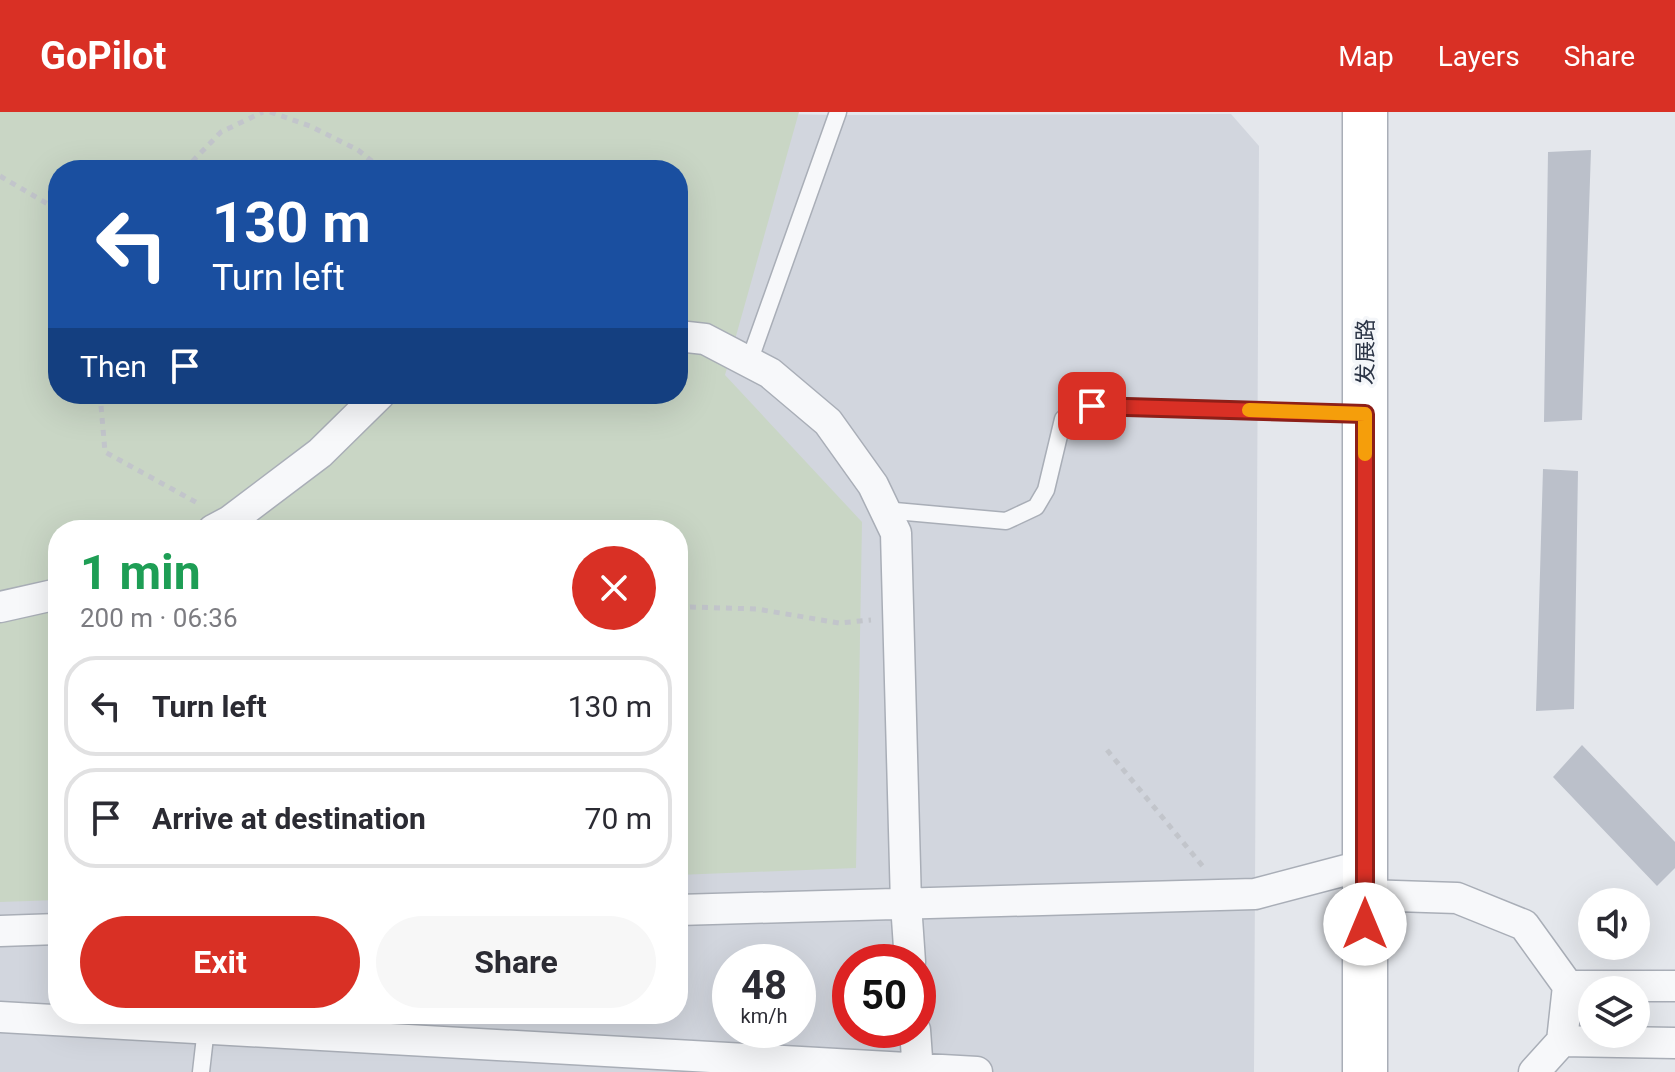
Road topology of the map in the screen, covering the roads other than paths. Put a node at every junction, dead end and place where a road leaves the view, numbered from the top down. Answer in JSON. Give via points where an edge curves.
{"nodes":[{"id":1,"x":838,"y":112,"type":"edge"},
{"id":2,"x":1365,"y":112,"type":"edge"},
{"id":3,"x":688,"y":337,"type":"edge"},
{"id":4,"x":749,"y":362,"type":"junction"},
{"id":5,"x":370,"y":404,"type":"edge"},
{"id":6,"x":1365,"y":414,"type":"junction"},
{"id":7,"x":884,"y":510,"type":"junction"},
{"id":8,"x":229,"y":520,"type":"edge"},
{"id":9,"x":48,"y":596,"type":"edge"},
{"id":10,"x":0,"y":607,"type":"edge"},
{"id":11,"x":1365,"y":880,"type":"junction"},
{"id":12,"x":906,"y":904,"type":"junction"},
{"id":13,"x":688,"y":910,"type":"edge"},
{"id":14,"x":48,"y":929,"type":"edge"},
{"id":15,"x":0,"y":931,"type":"edge"},
{"id":16,"x":909,"y":944,"type":"edge"},
{"id":17,"x":1568,"y":986,"type":"junction"},
{"id":18,"x":1675,"y":986,"type":"edge"},
{"id":19,"x":0,"y":1017,"type":"edge"},
{"id":20,"x":48,"y":1020,"type":"edge"},
{"id":21,"x":131,"y":1024,"type":"edge"},
{"id":22,"x":206,"y":1028,"type":"junction"},
{"id":23,"x":1562,"y":1041,"type":"junction"},
{"id":24,"x":1675,"y":1043,"type":"edge"},
{"id":25,"x":916,"y":1048,"type":"edge"},
{"id":26,"x":918,"y":1070,"type":"edge"},
{"id":27,"x":201,"y":1072,"type":"edge"},
{"id":28,"x":977,"y":1072,"type":"edge"},
{"id":29,"x":1365,"y":1072,"type":"edge"},
{"id":30,"x":1534,"y":1072,"type":"edge"}],
"edges":[{"from":1,"to":4,"type":"lane"},
{"from":2,"to":6,"type":"main road","name":"发展路"},
{"from":3,"to":4,"type":"street","via":[[705,339]]},
{"from":4,"to":7,"type":"street","via":[[828,422],[873,485]]},
{"from":5,"to":8,"type":"street","via":[[320,453]]},
{"from":6,"to":7,"type":"lane","via":[[1075,408],[1063,419],[1046,490],[1036,507],[1006,521]]},
{"from":6,"to":11,"type":"main road","name":"发展路"},
{"from":7,"to":12,"type":"street","via":[[896,533]]},
{"from":9,"to":10,"type":"street"},
{"from":11,"to":12,"type":"street","via":[[1255,894]]},
{"from":11,"to":17,"type":"street","via":[[1457,898],[1524,925]]},
{"from":11,"to":29,"type":"main road","name":"发展路"},
{"from":12,"to":13,"type":"street"},
{"from":12,"to":16,"type":"street"},
{"from":14,"to":15,"type":"street"},
{"from":17,"to":18,"type":"street"},
{"from":17,"to":23,"type":"street"},
{"from":19,"to":20,"type":"street"},
{"from":21,"to":22,"type":"street"},
{"from":22,"to":26,"type":"street"},
{"from":22,"to":27,"type":"lane"},
{"from":23,"to":24,"type":"street"},
{"from":23,"to":30,"type":"street"},
{"from":25,"to":26,"type":"street"},
{"from":26,"to":28,"type":"street"}]}
